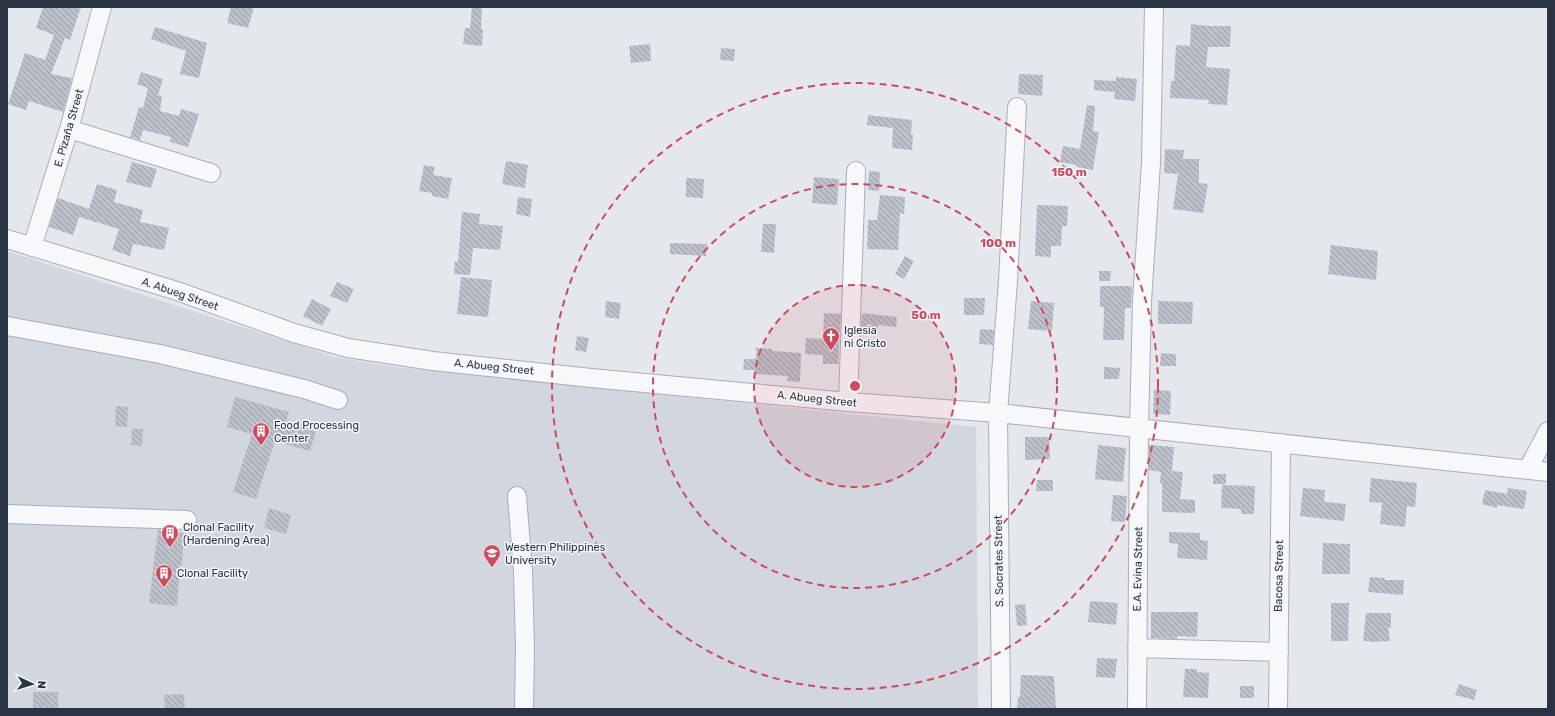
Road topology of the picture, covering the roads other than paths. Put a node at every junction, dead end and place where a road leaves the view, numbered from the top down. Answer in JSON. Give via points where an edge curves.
{"nodes":[{"id":1,"x":102,"y":7,"type":"edge"},
{"id":2,"x":1154,"y":7,"type":"edge"},
{"id":3,"x":1017,"y":107,"type":"dead end"},
{"id":4,"x":69,"y":129,"type":"junction"},
{"id":5,"x":856,"y":171,"type":"dead end"},
{"id":6,"x":211,"y":173,"type":"dead end"},
{"id":7,"x":7,"y":239,"type":"edge"},
{"id":8,"x":32,"y":247,"type":"junction"},
{"id":9,"x":7,"y":326,"type":"edge"},
{"id":10,"x":338,"y":400,"type":"dead end"},
{"id":11,"x":848,"y":402,"type":"junction"},
{"id":12,"x":998,"y":412,"type":"junction"},
{"id":13,"x":1139,"y":428,"type":"junction"},
{"id":14,"x":1548,"y":431,"type":"edge"},
{"id":15,"x":1281,"y":443,"type":"junction"},
{"id":16,"x":1528,"y":469,"type":"junction"},
{"id":17,"x":1548,"y":472,"type":"edge"},
{"id":18,"x":517,"y":496,"type":"dead end"},
{"id":19,"x":7,"y":514,"type":"edge"},
{"id":20,"x":187,"y":520,"type":"dead end"},
{"id":21,"x":1137,"y":648,"type":"junction"},
{"id":22,"x":1279,"y":652,"type":"junction"},
{"id":23,"x":524,"y":709,"type":"edge"},
{"id":24,"x":1001,"y":709,"type":"edge"},
{"id":25,"x":1137,"y":709,"type":"edge"},
{"id":26,"x":1278,"y":709,"type":"edge"}],
"edges":[{"from":1,"to":4,"type":"street","name":"E. Pizaña Street"},
{"from":2,"to":13,"type":"street","name":"E.A. Evina Street","via":[[1151,155],[1142,301]]},
{"from":3,"to":12,"type":"street","name":"S. Socrates Street"},
{"from":4,"to":6,"type":"street"},
{"from":4,"to":8,"type":"street","name":"E. Pizaña Street"},
{"from":5,"to":11,"type":"street"},
{"from":7,"to":8,"type":"street","name":"A. Abueg Street"},
{"from":8,"to":11,"type":"street","name":"A. Abueg Street","via":[[177,291],[294,333],[364,351],[584,377]]},
{"from":9,"to":10,"type":"street","via":[[160,354],[304,388]]},
{"from":11,"to":12,"type":"street","name":"A. Abueg Street"},
{"from":12,"to":13,"type":"street","name":"A. Abueg Street"},
{"from":12,"to":24,"type":"street","name":"S. Socrates Street"},
{"from":13,"to":15,"type":"street","name":"A. Abueg Street"},
{"from":13,"to":21,"type":"street","name":"E.A. Evina Street"},
{"from":14,"to":16,"type":"street"},
{"from":15,"to":16,"type":"street","name":"A. Abueg Street"},
{"from":15,"to":22,"type":"street","name":"Bacosa Street"},
{"from":16,"to":17,"type":"street","name":"A. Abueg Street"},
{"from":18,"to":23,"type":"street","via":[[523,571]]},
{"from":19,"to":20,"type":"street"},
{"from":21,"to":22,"type":"street"},
{"from":21,"to":25,"type":"street","name":"E.A. Evina Street"},
{"from":22,"to":26,"type":"street","name":"Bacosa Street"}]}
